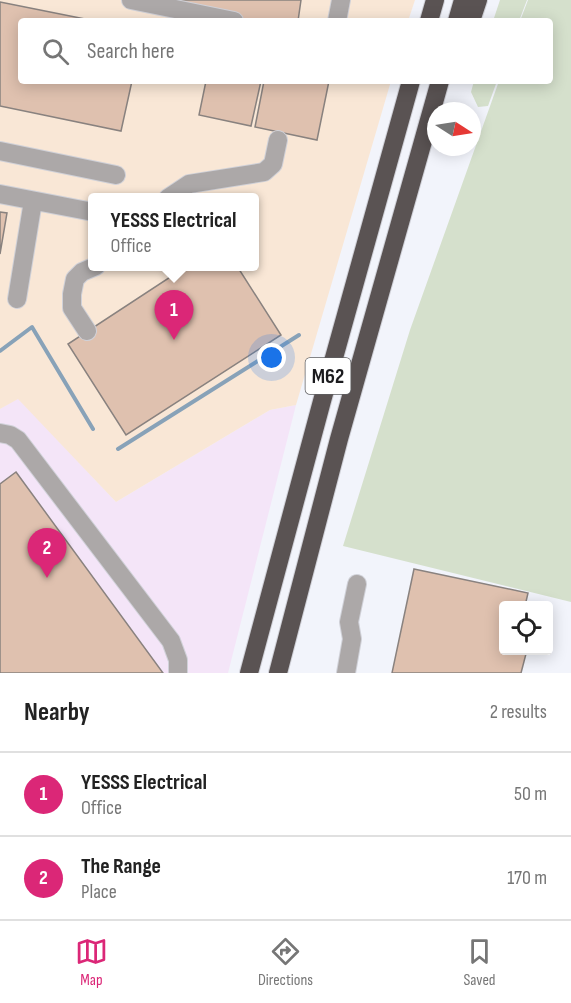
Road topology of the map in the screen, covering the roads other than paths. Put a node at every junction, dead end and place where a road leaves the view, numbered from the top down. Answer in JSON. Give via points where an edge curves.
{"nodes":[{"id":1,"x":131,"y":0,"type":"edge"},
{"id":2,"x":341,"y":0,"type":"edge"},
{"id":3,"x":434,"y":0,"type":"edge"},
{"id":4,"x":463,"y":0,"type":"edge"},
{"id":5,"x":478,"y":0,"type":"edge"},
{"id":6,"x":219,"y":18,"type":"edge"},
{"id":7,"x":338,"y":18,"type":"edge"},
{"id":8,"x":429,"y":18,"type":"edge"},
{"id":9,"x":458,"y":18,"type":"edge"},
{"id":10,"x":472,"y":18,"type":"edge"},
{"id":11,"x":410,"y":84,"type":"edge"},
{"id":12,"x":439,"y":84,"type":"edge"},
{"id":13,"x":449,"y":84,"type":"edge"},
{"id":14,"x":442,"y":102,"type":"edge"},
{"id":15,"x":278,"y":140,"type":"dead end"},
{"id":16,"x":427,"y":144,"type":"edge"},
{"id":17,"x":0,"y":151,"type":"edge"},
{"id":18,"x":116,"y":174,"type":"dead end"},
{"id":19,"x":176,"y":193,"type":"edge"},
{"id":20,"x":0,"y":195,"type":"edge"},
{"id":21,"x":33,"y":201,"type":"junction"},
{"id":22,"x":88,"y":211,"type":"edge"},
{"id":23,"x":401,"y":217,"type":"junction"},
{"id":24,"x":88,"y":270,"type":"edge"},
{"id":25,"x":17,"y":299,"type":"dead end"},
{"id":26,"x":87,"y":332,"type":"dead end"},
{"id":27,"x":0,"y":433,"type":"edge"},
{"id":28,"x":357,"y":584,"type":"dead end"},
{"id":29,"x":178,"y":673,"type":"edge"},
{"id":30,"x":249,"y":673,"type":"edge"},
{"id":31,"x":278,"y":673,"type":"edge"},
{"id":32,"x":346,"y":673,"type":"edge"}],
"edges":[{"from":1,"to":6,"type":"lane"},
{"from":2,"to":7,"type":"lane"},
{"from":3,"to":8,"type":"highway"},
{"from":4,"to":9,"type":"highway"},
{"from":5,"to":10,"type":"highway"},
{"from":11,"to":30,"type":"highway","number":"M62"},
{"from":12,"to":23,"type":"highway","number":"M62"},
{"from":13,"to":14,"type":"highway"},
{"from":15,"to":19,"type":"lane","via":[[273,164],[264,172],[189,184]]},
{"from":16,"to":23,"type":"highway","number":"M62"},
{"from":17,"to":18,"type":"lane"},
{"from":20,"to":21,"type":"lane"},
{"from":21,"to":22,"type":"lane"},
{"from":21,"to":25,"type":"lane"},
{"from":23,"to":31,"type":"highway","number":"M62"},
{"from":24,"to":26,"type":"lane","via":[[75,279],[72,294],[72,308]]},
{"from":27,"to":29,"type":"lane","via":[[18,440],[171,641]]},
{"from":28,"to":32,"type":"lane","via":[[349,622],[352,639]]}]}
